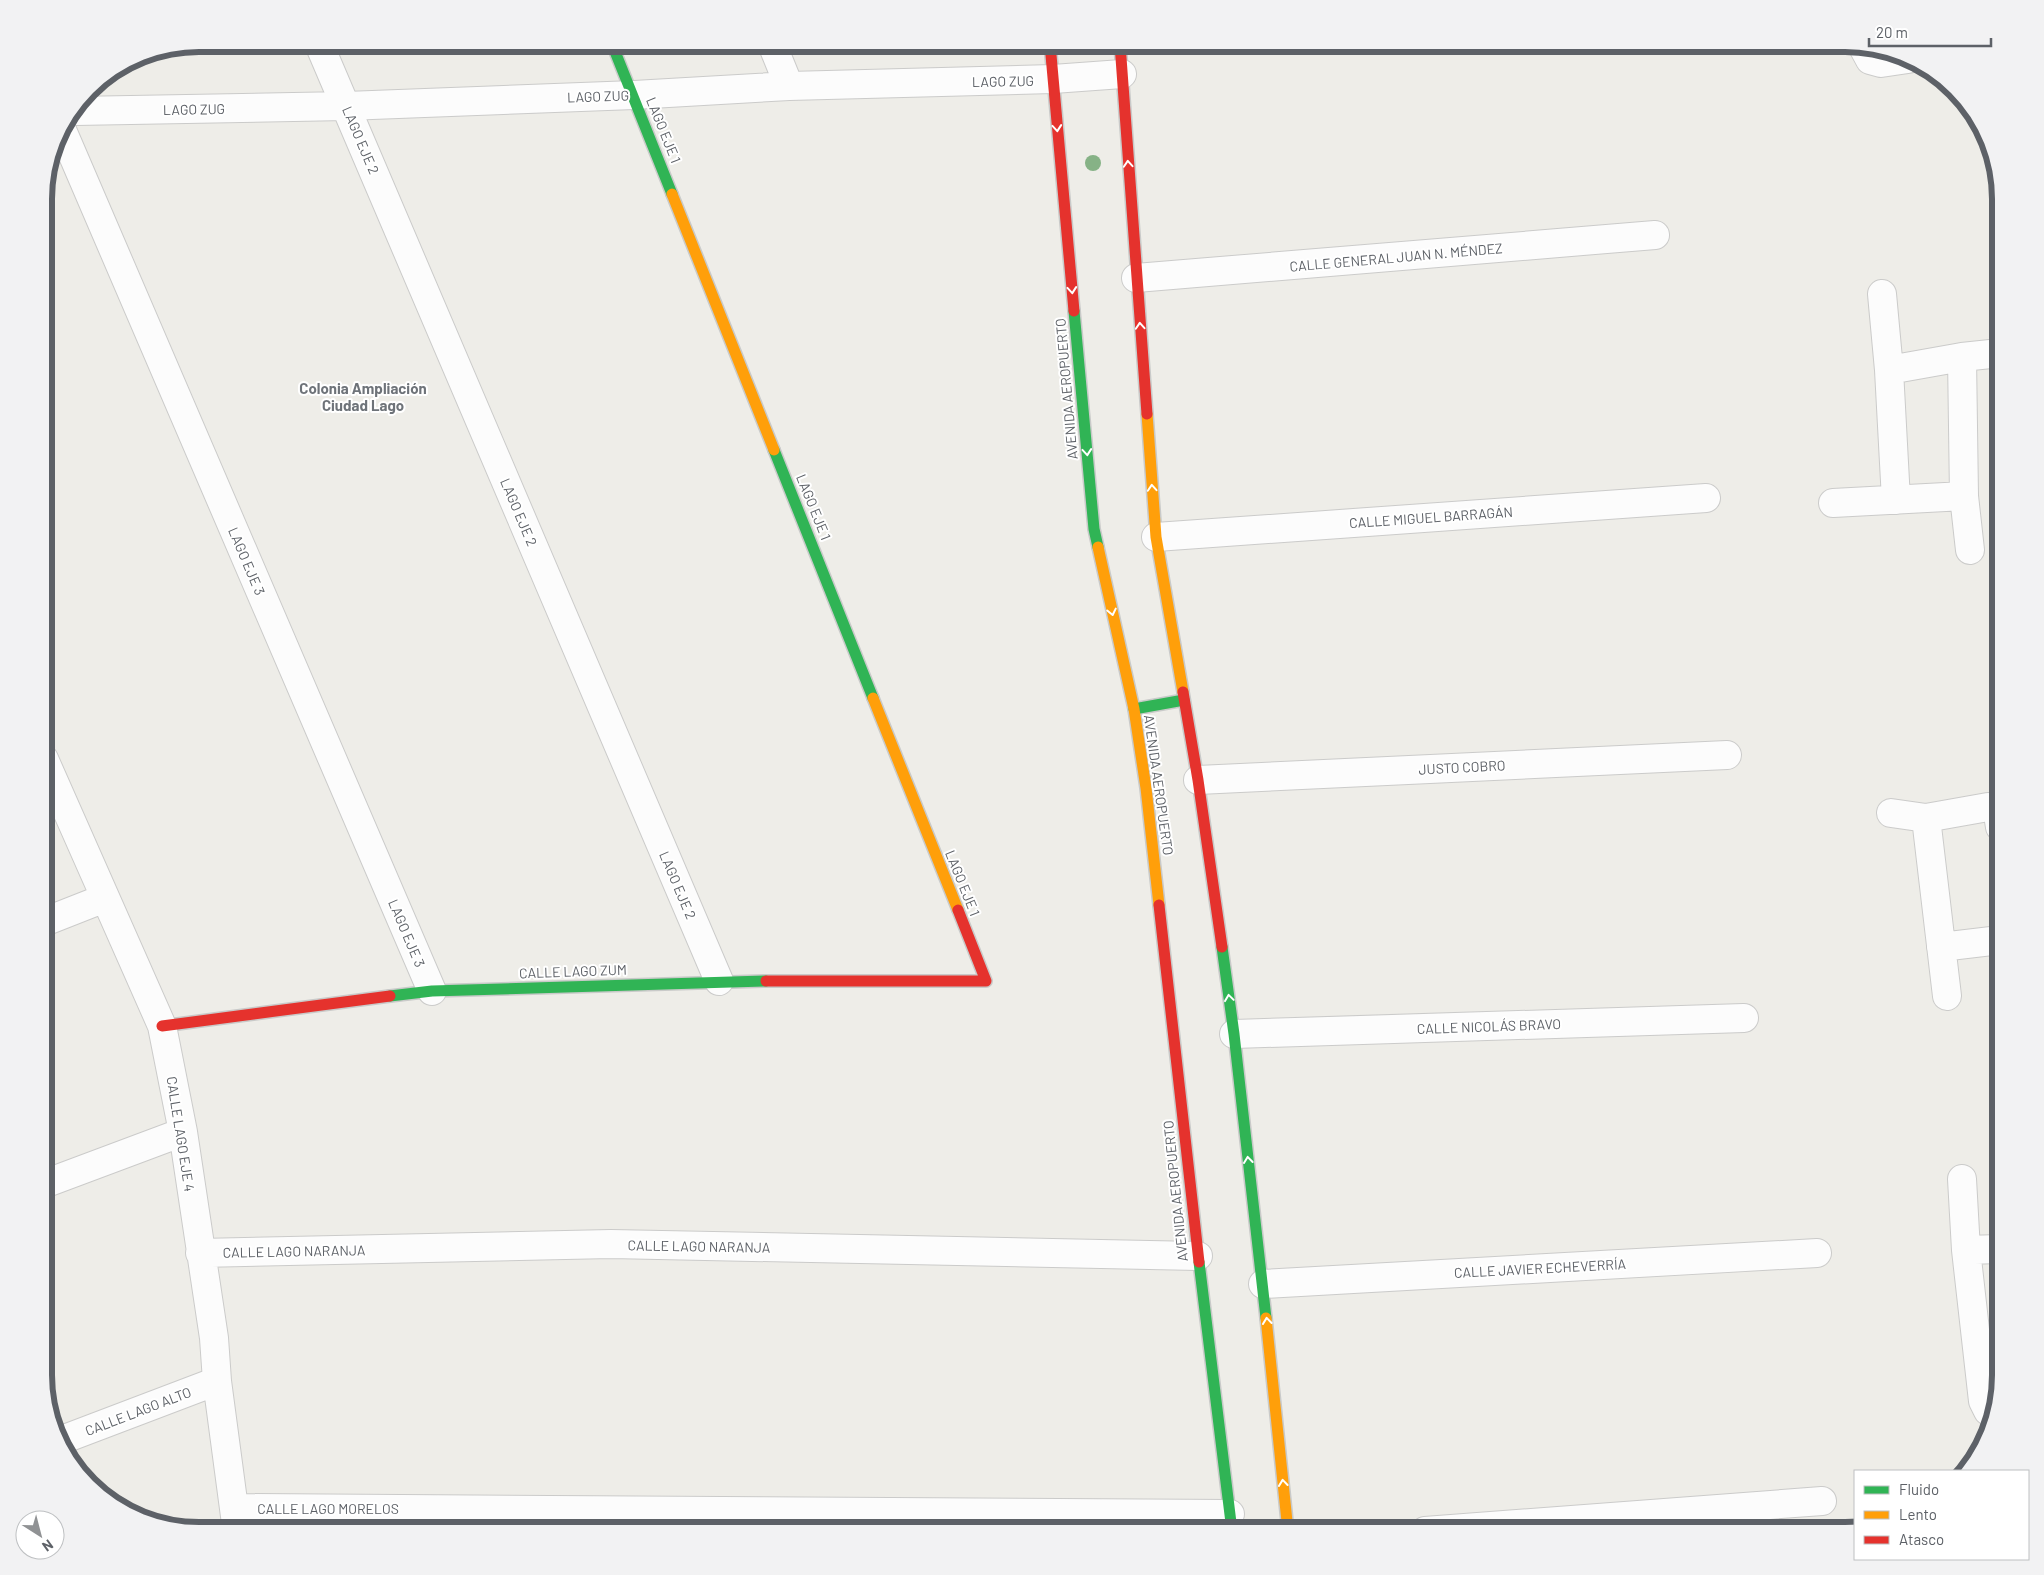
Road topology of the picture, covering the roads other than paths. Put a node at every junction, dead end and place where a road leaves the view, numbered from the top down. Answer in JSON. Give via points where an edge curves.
{"nodes":[{"id":1,"x":323,"y":53,"type":"edge"},
{"id":2,"x":616,"y":53,"type":"edge"},
{"id":3,"x":776,"y":53,"type":"edge"},
{"id":4,"x":1051,"y":53,"type":"edge"},
{"id":5,"x":1121,"y":53,"type":"edge"},
{"id":6,"x":1869,"y":55,"type":"edge"},
{"id":7,"x":1894,"y":61,"type":"edge"},
{"id":8,"x":1122,"y":74,"type":"junction"},
{"id":9,"x":1053,"y":79,"type":"junction"},
{"id":10,"x":789,"y":86,"type":"junction"},
{"id":11,"x":634,"y":95,"type":"junction"},
{"id":12,"x":346,"y":106,"type":"junction"},
{"id":13,"x":82,"y":111,"type":"edge"},
{"id":14,"x":66,"y":139,"type":"edge"},
{"id":15,"x":1655,"y":235,"type":"dead end"},
{"id":16,"x":1136,"y":278,"type":"junction"},
{"id":17,"x":1882,"y":294,"type":"dead end"},
{"id":18,"x":1992,"y":354,"type":"edge"},
{"id":19,"x":1962,"y":357,"type":"junction"},
{"id":20,"x":1889,"y":370,"type":"junction"},
{"id":21,"x":1964,"y":496,"type":"junction"},
{"id":22,"x":1706,"y":498,"type":"dead end"},
{"id":23,"x":1896,"y":500,"type":"junction"},
{"id":24,"x":1833,"y":503,"type":"dead end"},
{"id":25,"x":1156,"y":537,"type":"junction"},
{"id":26,"x":1970,"y":550,"type":"dead end"},
{"id":27,"x":1184,"y":700,"type":"junction"},
{"id":28,"x":1134,"y":709,"type":"junction"},
{"id":29,"x":1727,"y":755,"type":"dead end"},
{"id":30,"x":53,"y":780,"type":"edge"},
{"id":31,"x":1198,"y":780,"type":"junction"},
{"id":32,"x":1992,"y":808,"type":"edge"},
{"id":33,"x":1891,"y":813,"type":"dead end"},
{"id":34,"x":1926,"y":818,"type":"junction"},
{"id":35,"x":105,"y":898,"type":"junction"},
{"id":36,"x":53,"y":918,"type":"edge"},
{"id":37,"x":1992,"y":941,"type":"edge"},
{"id":38,"x":1941,"y":947,"type":"junction"},
{"id":39,"x":719,"y":981,"type":"junction"},
{"id":40,"x":986,"y":981,"type":"joint"},
{"id":41,"x":432,"y":991,"type":"junction"},
{"id":42,"x":1947,"y":996,"type":"dead end"},
{"id":43,"x":1744,"y":1018,"type":"dead end"},
{"id":44,"x":162,"y":1026,"type":"junction"},
{"id":45,"x":1234,"y":1034,"type":"junction"},
{"id":46,"x":183,"y":1132,"type":"junction"},
{"id":47,"x":1962,"y":1179,"type":"dead end"},
{"id":48,"x":53,"y":1181,"type":"edge"},
{"id":49,"x":1992,"y":1248,"type":"edge"},
{"id":50,"x":1966,"y":1250,"type":"junction"},
{"id":51,"x":200,"y":1253,"type":"junction"},
{"id":52,"x":1817,"y":1253,"type":"dead end"},
{"id":53,"x":1198,"y":1256,"type":"junction"},
{"id":54,"x":1263,"y":1284,"type":"junction"},
{"id":55,"x":217,"y":1381,"type":"junction"},
{"id":56,"x":1988,"y":1408,"type":"edge"},
{"id":57,"x":67,"y":1438,"type":"edge"},
{"id":58,"x":1822,"y":1501,"type":"dead end"},
{"id":59,"x":236,"y":1520,"type":"edge"},
{"id":60,"x":899,"y":1522,"type":"edge"},
{"id":61,"x":1231,"y":1522,"type":"edge"},
{"id":62,"x":1287,"y":1522,"type":"edge"},
{"id":63,"x":1544,"y":1522,"type":"edge"}],
"edges":[{"from":1,"to":12,"type":"street","name":"LAGO EJE 2"},
{"from":2,"to":11,"type":"street","name":"LAGO EJE 1"},
{"from":3,"to":10,"type":"street"},
{"from":4,"to":9,"type":"street","name":"AVENIDA AEROPUERTO"},
{"from":5,"to":8,"type":"street"},
{"from":6,"to":7,"type":"street","via":[[1882,63]]},
{"from":8,"to":9,"type":"street","name":"LAGO ZUG"},
{"from":16,"to":8,"type":"street","one_way":true},
{"from":9,"to":10,"type":"street","name":"LAGO ZUG"},
{"from":9,"to":28,"type":"street","name":"AVENIDA AEROPUERTO","one_way":true,"via":[[1094,529]]},
{"from":10,"to":11,"type":"street","name":"LAGO ZUG"},
{"from":11,"to":12,"type":"street","name":"LAGO ZUG"},
{"from":11,"to":40,"type":"street","name":"LAGO EJE 1"},
{"from":12,"to":13,"type":"street","name":"LAGO ZUG"},
{"from":12,"to":39,"type":"street","name":"LAGO EJE 2"},
{"from":14,"to":41,"type":"street","name":"LAGO EJE 3"},
{"from":15,"to":16,"type":"street","name":"CALLE GENERAL JUAN N. MÉNDEZ"},
{"from":25,"to":16,"type":"street","one_way":true},
{"from":17,"to":20,"type":"street"},
{"from":18,"to":19,"type":"street"},
{"from":19,"to":20,"type":"street"},
{"from":19,"to":21,"type":"street"},
{"from":20,"to":23,"type":"street"},
{"from":21,"to":23,"type":"street"},
{"from":21,"to":26,"type":"street"},
{"from":22,"to":25,"type":"street","name":"CALLE MIGUEL BARRAGÁN"},
{"from":23,"to":24,"type":"street"},
{"from":25,"to":27,"type":"street"},
{"from":27,"to":28,"type":"street"},
{"from":27,"to":31,"type":"street"},
{"from":28,"to":53,"type":"street","name":"AVENIDA AEROPUERTO","via":[[1146,788]]},
{"from":29,"to":31,"type":"street","name":"JUSTO COBRO"},
{"from":30,"to":35,"type":"street","name":"CALLE LAGO EJE 4"},
{"from":45,"to":31,"type":"street","one_way":true},
{"from":32,"to":34,"type":"street"},
{"from":33,"to":34,"type":"street"},
{"from":34,"to":38,"type":"street"},
{"from":35,"to":36,"type":"street"},
{"from":35,"to":44,"type":"street","name":"CALLE LAGO EJE 4"},
{"from":37,"to":38,"type":"street"},
{"from":38,"to":42,"type":"street"},
{"from":39,"to":40,"type":"street","name":"CALLE LAGO ZUM"},
{"from":39,"to":41,"type":"street","name":"CALLE LAGO ZUM"},
{"from":41,"to":44,"type":"street","name":"CALLE LAGO ZUM"},
{"from":43,"to":45,"type":"street","name":"CALLE NICOLÁS BRAVO"},
{"from":44,"to":46,"type":"street","name":"CALLE LAGO EJE 4"},
{"from":54,"to":45,"type":"street","one_way":true},
{"from":46,"to":48,"type":"street"},
{"from":46,"to":51,"type":"street","name":"CALLE LAGO EJE 4"},
{"from":47,"to":50,"type":"street"},
{"from":49,"to":50,"type":"street"},
{"from":50,"to":56,"type":"street","via":[[1983,1401]]},
{"from":51,"to":53,"type":"street","name":"CALLE LAGO NARANJA","via":[[611,1244]]},
{"from":51,"to":55,"type":"street","name":"CALLE LAGO EJE 4","via":[[214,1338]]},
{"from":52,"to":54,"type":"street","name":"CALLE JAVIER ECHEVERRÍA"},
{"from":53,"to":61,"type":"street","name":"AVENIDA AEROPUERTO"},
{"from":62,"to":54,"type":"street","one_way":true},
{"from":55,"to":57,"type":"street","name":"CALLE LAGO ALTO"},
{"from":55,"to":59,"type":"street","name":"CALLE LAGO EJE 4"},
{"from":58,"to":63,"type":"street"},
{"from":59,"to":60,"type":"street","name":"CALLE LAGO MORELOS"}]}
